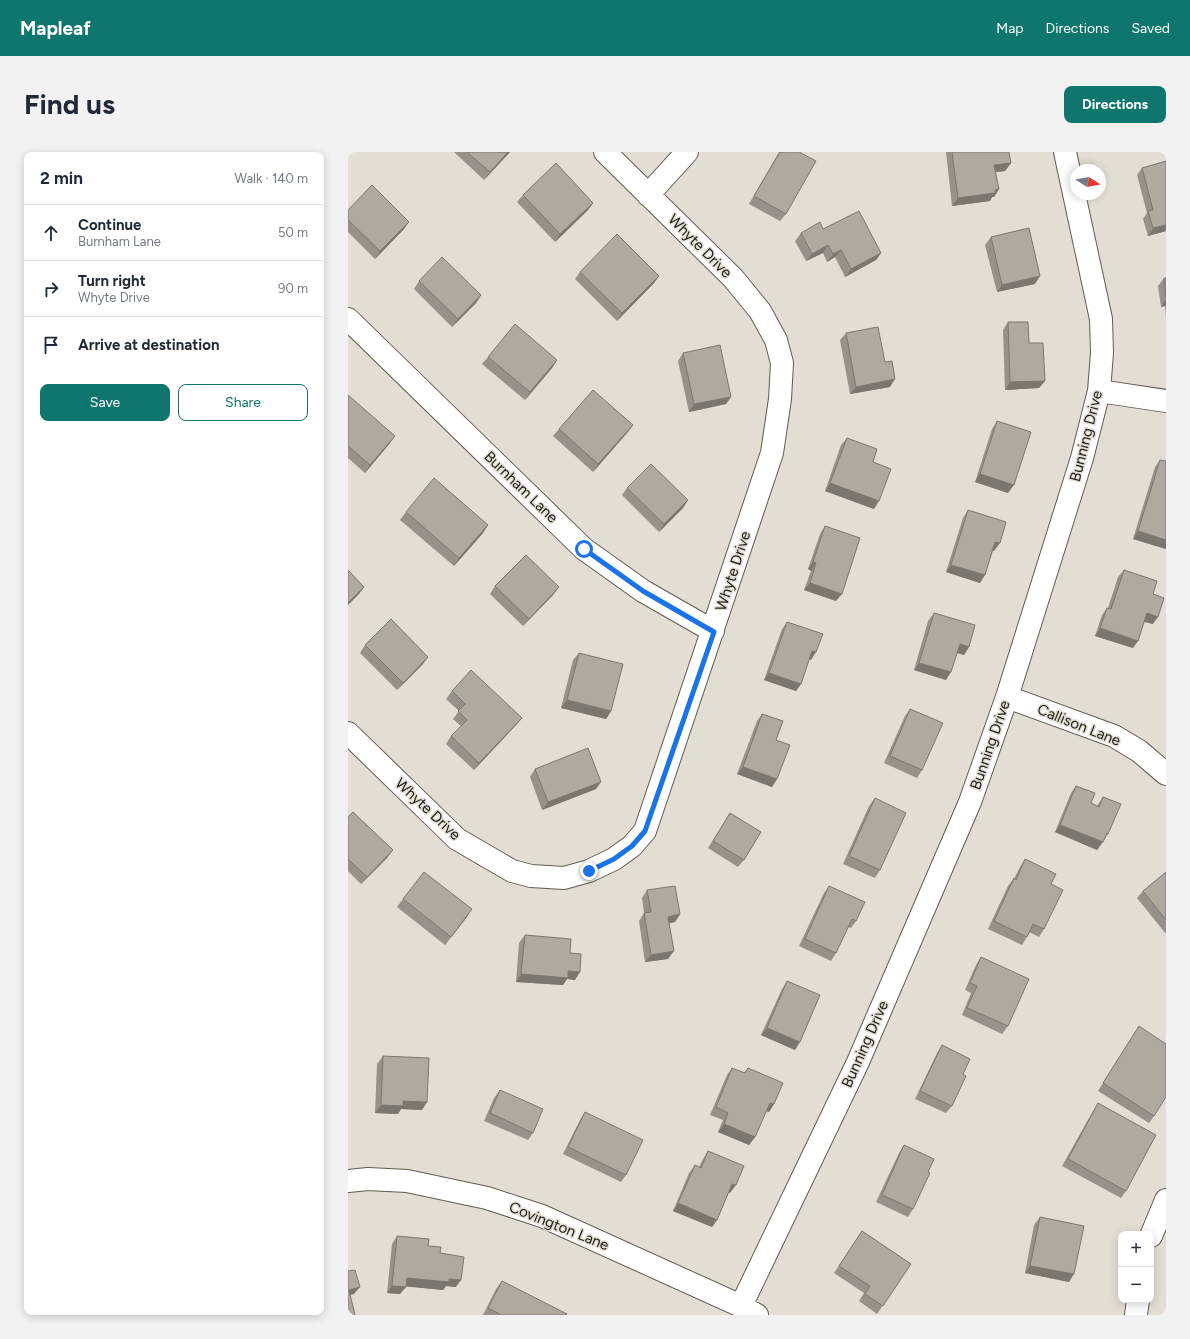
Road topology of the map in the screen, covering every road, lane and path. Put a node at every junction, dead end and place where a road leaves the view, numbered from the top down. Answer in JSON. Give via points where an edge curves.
{"nodes":[{"id":1,"x":605,"y":152,"type":"edge"},
{"id":2,"x":686,"y":152,"type":"edge"},
{"id":3,"x":1066,"y":152,"type":"edge"},
{"id":4,"x":648,"y":195,"type":"junction"},
{"id":5,"x":348,"y":319,"type":"edge"},
{"id":6,"x":1098,"y":391,"type":"junction"},
{"id":7,"x":1166,"y":401,"type":"edge"},
{"id":8,"x":714,"y":632,"type":"junction"},
{"id":9,"x":1006,"y":697,"type":"junction"},
{"id":10,"x":348,"y":733,"type":"edge"},
{"id":11,"x":1166,"y":774,"type":"edge"},
{"id":12,"x":348,"y":1181,"type":"edge"},
{"id":13,"x":1166,"y":1200,"type":"edge"},
{"id":14,"x":1153,"y":1231,"type":"edge"},
{"id":15,"x":1138,"y":1303,"type":"edge"},
{"id":16,"x":749,"y":1310,"type":"edge"},
{"id":17,"x":1136,"y":1315,"type":"edge"}],
"edges":[{"from":1,"to":4,"type":"street","name":"Whyte Drive"},
{"from":2,"to":4,"type":"street"},
{"from":3,"to":6,"type":"street","name":"Bunning Drive","via":[[1101,319],[1102,353]]},
{"from":4,"to":8,"type":"street","name":"Whyte Drive","via":[[733,278],[760,311],[776,340],[782,363],[780,400],[772,453]]},
{"from":5,"to":8,"type":"street","name":"Burnham Lane","via":[[584,549],[643,591]]},
{"from":6,"to":7,"type":"street"},
{"from":6,"to":9,"type":"street","name":"Bunning Drive","via":[[1082,458]]},
{"from":8,"to":10,"type":"street","name":"Whyte Drive","via":[[645,831],[632,846],[614,859],[589,871],[564,878],[531,876],[512,871],[457,839]]},
{"from":9,"to":11,"type":"street","name":"Callison Lane","via":[[1114,736],[1139,751]]},
{"from":9,"to":16,"type":"street","name":"Bunning Drive","via":[[970,802]]},
{"from":12,"to":16,"type":"street","name":"Covington Lane","via":[[407,1181],[487,1198],[542,1216]]},
{"from":13,"to":14,"type":"street"},
{"from":15,"to":17,"type":"street"}]}
